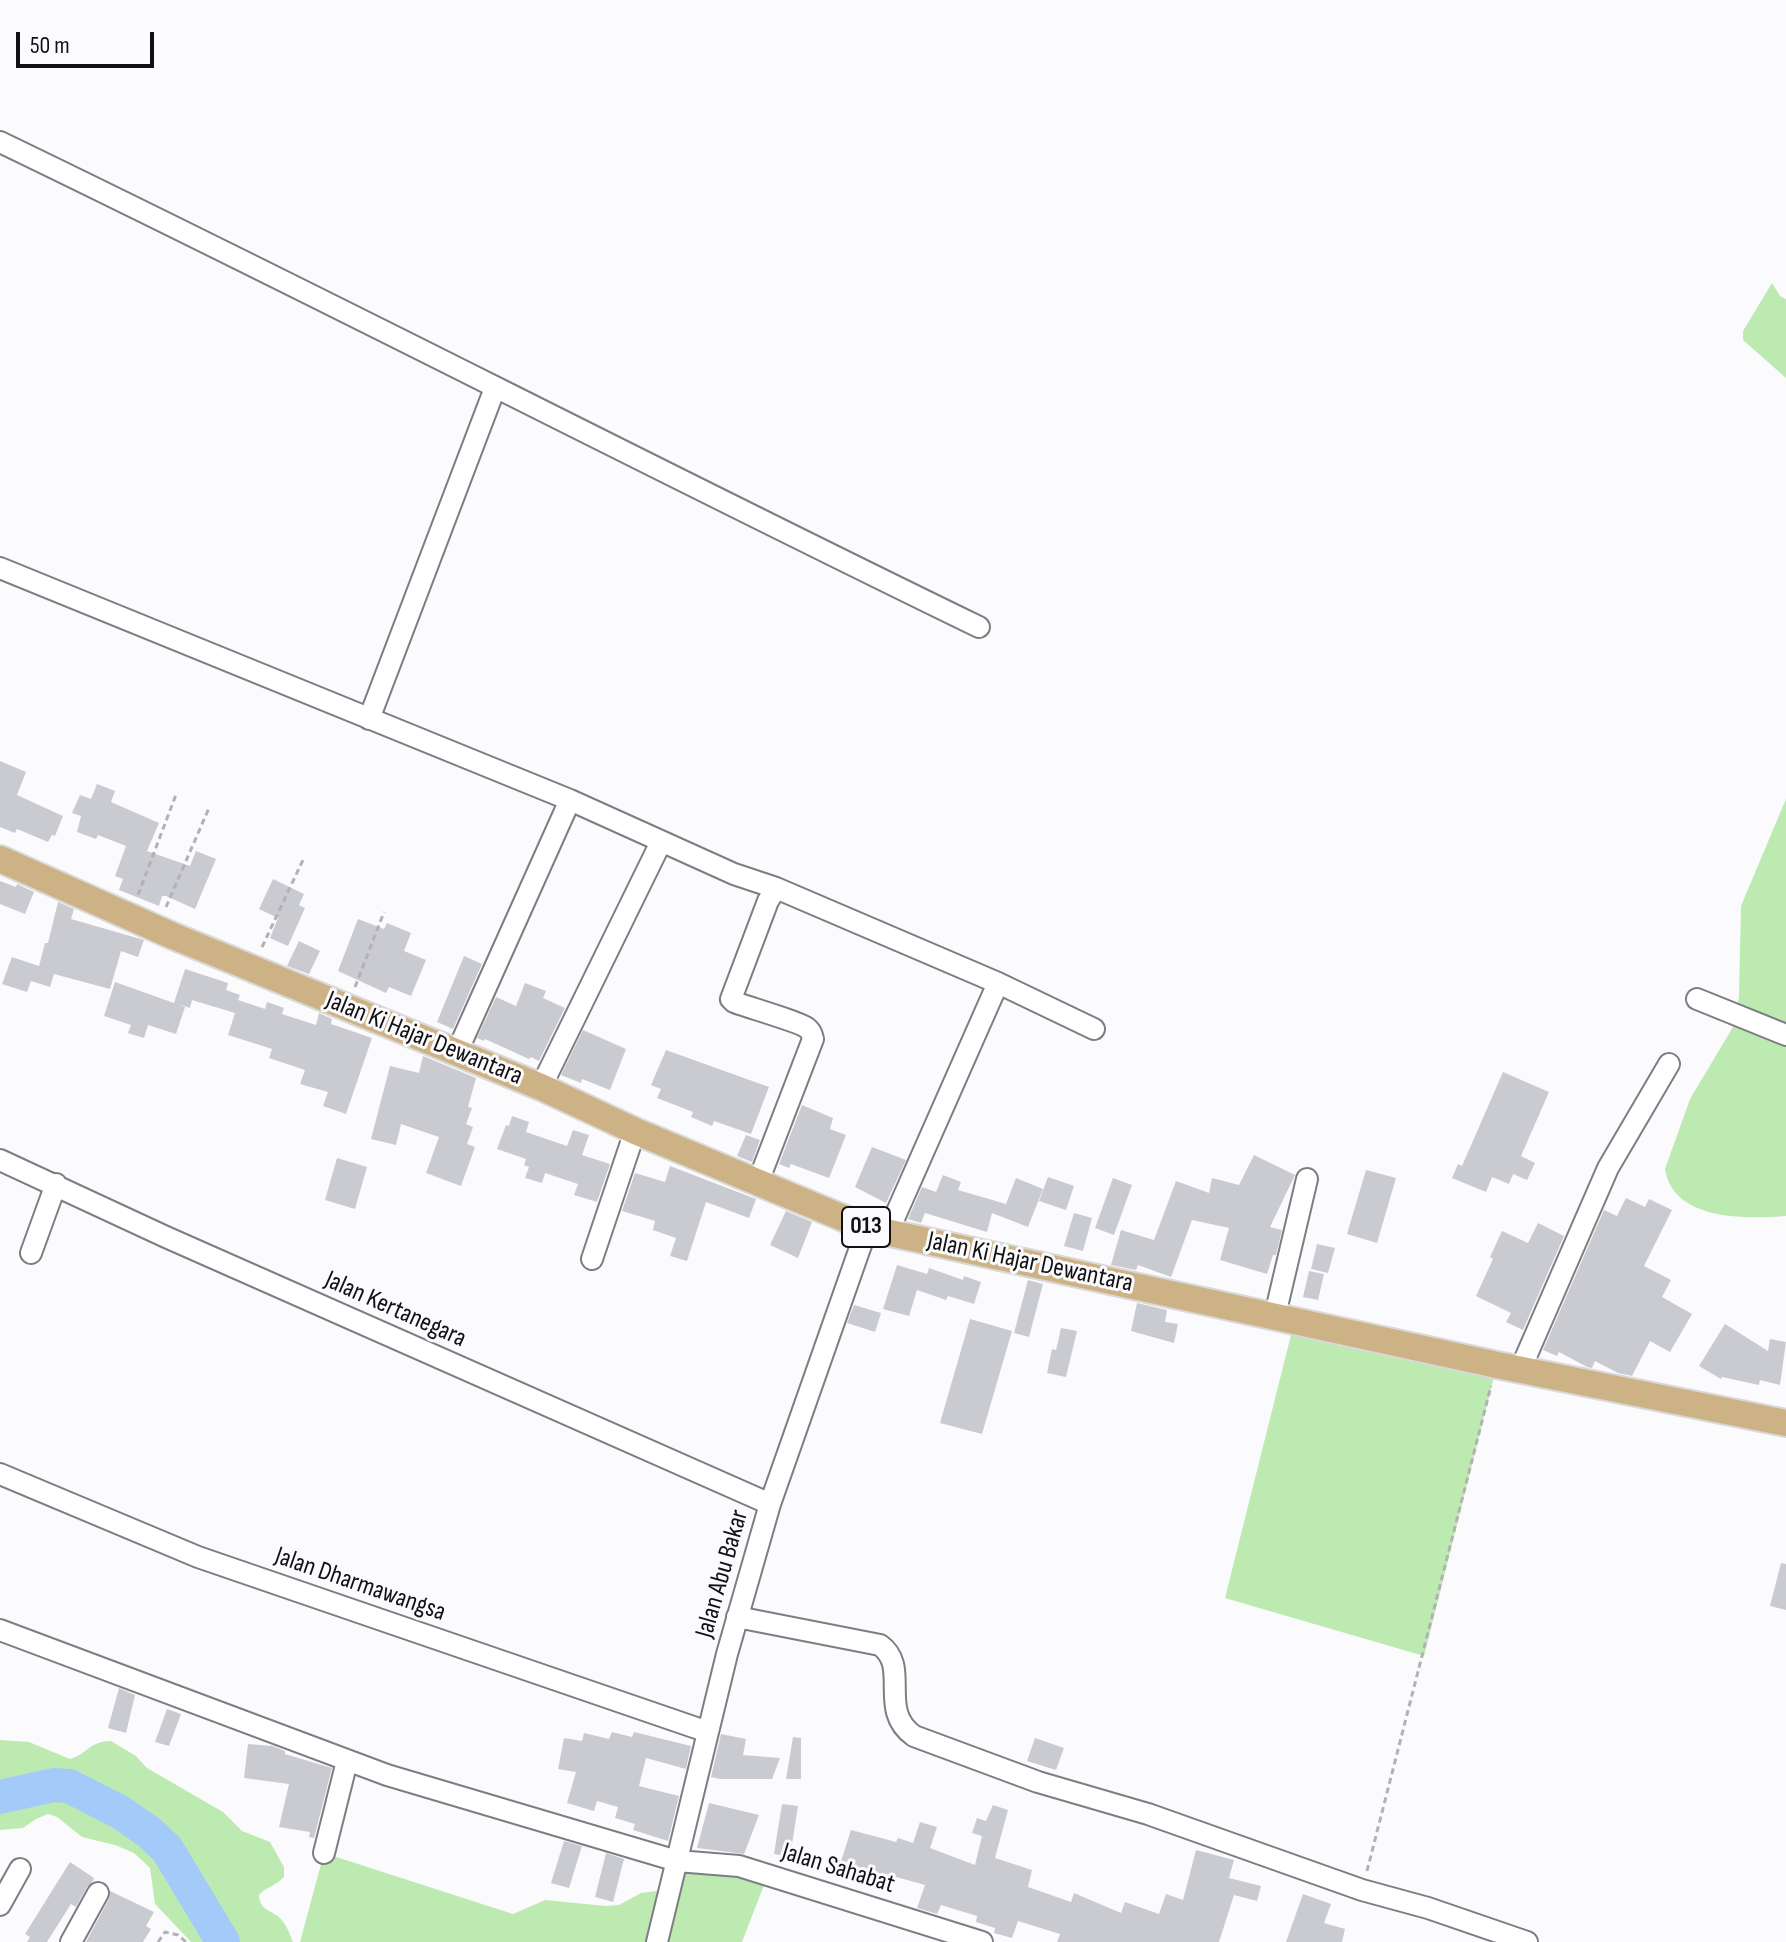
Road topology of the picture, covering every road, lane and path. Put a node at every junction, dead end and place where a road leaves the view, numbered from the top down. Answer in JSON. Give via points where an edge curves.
{"nodes":[{"id":1,"x":0,"y":142,"type":"edge"},
{"id":2,"x":495,"y":388,"type":"junction"},
{"id":3,"x":0,"y":568,"type":"edge"},
{"id":4,"x":979,"y":627,"type":"dead end"},
{"id":5,"x":369,"y":719,"type":"junction"},
{"id":6,"x":177,"y":792,"type":"dead end"},
{"id":7,"x":570,"y":800,"type":"junction"},
{"id":8,"x":209,"y":808,"type":"dead end"},
{"id":9,"x":661,"y":842,"type":"junction"},
{"id":10,"x":0,"y":859,"type":"edge"},
{"id":11,"x":303,"y":860,"type":"dead end"},
{"id":12,"x":776,"y":888,"type":"junction"},
{"id":13,"x":384,"y":912,"type":"dead end"},
{"id":14,"x":129,"y":916,"type":"junction"},
{"id":15,"x":156,"y":929,"type":"junction"},
{"id":16,"x":252,"y":968,"type":"junction"},
{"id":17,"x":998,"y":983,"type":"junction"},
{"id":18,"x":1697,"y":999,"type":"dead end"},
{"id":19,"x":347,"y":1007,"type":"junction"},
{"id":20,"x":1094,"y":1029,"type":"dead end"},
{"id":21,"x":1786,"y":1035,"type":"edge"},
{"id":22,"x":457,"y":1052,"type":"junction"},
{"id":23,"x":1669,"y":1064,"type":"dead end"},
{"id":24,"x":541,"y":1087,"type":"junction"},
{"id":25,"x":635,"y":1131,"type":"junction"},
{"id":26,"x":0,"y":1160,"type":"edge"},
{"id":27,"x":1307,"y":1179,"type":"dead end"},
{"id":28,"x":758,"y":1182,"type":"junction"},
{"id":29,"x":56,"y":1184,"type":"junction"},
{"id":30,"x":878,"y":1230,"type":"junction"},
{"id":31,"x":31,"y":1253,"type":"dead end"},
{"id":32,"x":592,"y":1259,"type":"dead end"},
{"id":33,"x":1275,"y":1315,"type":"junction"},
{"id":34,"x":1509,"y":1366,"type":"junction"},
{"id":35,"x":1786,"y":1423,"type":"edge"},
{"id":36,"x":0,"y":1474,"type":"edge"},
{"id":37,"x":770,"y":1504,"type":"junction"},
{"id":38,"x":737,"y":1617,"type":"junction"},
{"id":39,"x":0,"y":1630,"type":"edge"},
{"id":40,"x":708,"y":1732,"type":"junction"},
{"id":41,"x":347,"y":1761,"type":"junction"},
{"id":42,"x":324,"y":1853,"type":"dead end"},
{"id":43,"x":677,"y":1861,"type":"junction"},
{"id":44,"x":20,"y":1869,"type":"dead end"},
{"id":45,"x":1362,"y":1890,"type":"junction"},
{"id":46,"x":98,"y":1893,"type":"dead end"},
{"id":47,"x":0,"y":1905,"type":"edge"},
{"id":48,"x":71,"y":1942,"type":"edge"},
{"id":49,"x":158,"y":1942,"type":"edge"},
{"id":50,"x":186,"y":1942,"type":"edge"},
{"id":51,"x":657,"y":1942,"type":"edge"},
{"id":52,"x":982,"y":1942,"type":"edge"},
{"id":53,"x":1527,"y":1942,"type":"edge"}],
"edges":[{"from":1,"to":2,"type":"street"},
{"from":2,"to":4,"type":"street"},
{"from":2,"to":5,"type":"street"},
{"from":3,"to":5,"type":"street"},
{"from":5,"to":7,"type":"street"},
{"from":6,"to":14,"type":"path"},
{"from":7,"to":9,"type":"street"},
{"from":7,"to":22,"type":"street"},
{"from":8,"to":15,"type":"path"},
{"from":9,"to":12,"type":"street"},
{"from":9,"to":24,"type":"street"},
{"from":10,"to":14,"type":"main road","name":"Jalan Ki Hajar Dewantara","number":"013"},
{"from":11,"to":16,"type":"path"},
{"from":12,"to":17,"type":"street"},
{"from":12,"to":28,"type":"street","via":[[731,999],[801,1024],[813,1039]]},
{"from":13,"to":19,"type":"path"},
{"from":14,"to":15,"type":"main road","name":"Jalan Ki Hajar Dewantara","number":"013"},
{"from":15,"to":16,"type":"main road","name":"Jalan Ki Hajar Dewantara","number":"013"},
{"from":16,"to":19,"type":"main road","name":"Jalan Ki Hajar Dewantara","number":"013"},
{"from":17,"to":20,"type":"street"},
{"from":17,"to":30,"type":"street","name":"Jalan Abu Bakar"},
{"from":18,"to":21,"type":"street"},
{"from":19,"to":22,"type":"main road","name":"Jalan Ki Hajar Dewantara","number":"013"},
{"from":22,"to":24,"type":"main road","name":"Jalan Ki Hajar Dewantara","number":"013"},
{"from":23,"to":34,"type":"street","via":[[1608,1168]]},
{"from":24,"to":25,"type":"main road","name":"Jalan Ki Hajar Dewantara","number":"013"},
{"from":25,"to":28,"type":"main road","name":"Jalan Ki Hajar Dewantara","number":"013"},
{"from":25,"to":32,"type":"street"},
{"from":26,"to":29,"type":"street","name":"Jalan Kertanegara"},
{"from":27,"to":33,"type":"street"},
{"from":28,"to":30,"type":"main road","name":"Jalan Ki Hajar Dewantara","number":"013"},
{"from":29,"to":31,"type":"street"},
{"from":29,"to":37,"type":"street","name":"Jalan Kertanegara"},
{"from":30,"to":33,"type":"main road","name":"Jalan Ki Hajar Dewantara","number":"013"},
{"from":30,"to":37,"type":"street","name":"Jalan Abu Bakar"},
{"from":33,"to":34,"type":"main road","name":"Jalan Ki Hajar Dewantara","number":"013"},
{"from":34,"to":35,"type":"main road","name":"Jalan Ki Hajar Dewantara","number":"013"},
{"from":34,"to":45,"type":"path"},
{"from":36,"to":40,"type":"street","name":"Jalan Dharmawangsa","via":[[198,1557]]},
{"from":37,"to":38,"type":"street","name":"Jalan Abu Bakar"},
{"from":38,"to":40,"type":"street","name":"Jalan Abu Bakar"},
{"from":38,"to":45,"type":"street","via":[[880,1645],[893,1662],[900,1725],[914,1736]]},
{"from":39,"to":41,"type":"street","name":"Jalan Sahabat"},
{"from":40,"to":43,"type":"street","name":"Jalan Abu Bakar"},
{"from":41,"to":42,"type":"street"},
{"from":41,"to":43,"type":"street","name":"Jalan Sahabat"},
{"from":43,"to":51,"type":"street","name":"Jalan Abu Bakar"},
{"from":43,"to":52,"type":"street","name":"Jalan Sahabat","via":[[739,1866]]},
{"from":44,"to":47,"type":"street"},
{"from":45,"to":53,"type":"street"},
{"from":46,"to":48,"type":"street"},
{"from":49,"to":50,"type":"path","via":[[171,1932]]}]}
